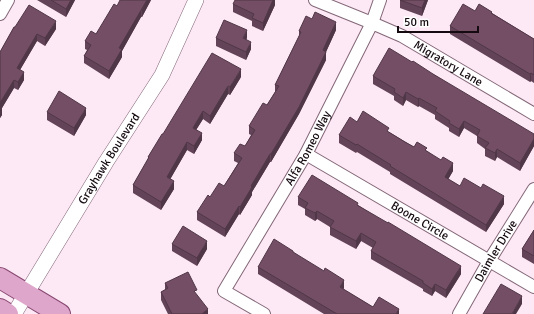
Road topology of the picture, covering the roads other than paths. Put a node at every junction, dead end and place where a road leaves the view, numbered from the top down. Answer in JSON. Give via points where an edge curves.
{"nodes":[{"id":1,"x":8,"y":0,"type":"edge"},
{"id":2,"x":196,"y":0,"type":"edge"},
{"id":3,"x":315,"y":0,"type":"edge"},
{"id":4,"x":380,"y":0,"type":"edge"},
{"id":5,"x":0,"y":14,"type":"edge"},
{"id":6,"x":372,"y":23,"type":"junction"},
{"id":7,"x":534,"y":114,"type":"edge"},
{"id":8,"x":306,"y":154,"type":"junction"},
{"id":9,"x":534,"y":189,"type":"edge"},
{"id":10,"x":489,"y":261,"type":"junction"},
{"id":11,"x":0,"y":278,"type":"edge"},
{"id":12,"x":534,"y":287,"type":"edge"},
{"id":13,"x":26,"y":294,"type":"junction"},
{"id":14,"x":0,"y":309,"type":"edge"},
{"id":15,"x":8,"y":314,"type":"edge"},
{"id":16,"x":14,"y":314,"type":"edge"},
{"id":17,"x":60,"y":314,"type":"edge"},
{"id":18,"x":264,"y":314,"type":"edge"},
{"id":19,"x":459,"y":314,"type":"edge"}],
"edges":[{"from":1,"to":5,"type":"street"},
{"from":2,"to":13,"type":"street","name":"Grayhawk Boulevard","via":[[162,75]]},
{"from":3,"to":6,"type":"street","name":"Migratory Lane"},
{"from":4,"to":6,"type":"street","name":"Alfa Romeo Way"},
{"from":6,"to":7,"type":"street","name":"Migratory Lane","via":[[402,36]]},
{"from":6,"to":8,"type":"street","name":"Alfa Romeo Way"},
{"from":8,"to":10,"type":"street","name":"Boone Circle"},
{"from":8,"to":18,"type":"street","name":"Alfa Romeo Way","via":[[224,290]]},
{"from":9,"to":10,"type":"street","name":"Daimler Drive"},
{"from":10,"to":12,"type":"street","name":"Boone Circle"},
{"from":10,"to":19,"type":"street","name":"Daimler Drive"},
{"from":11,"to":13,"type":"main road"},
{"from":13,"to":16,"type":"street","name":"Grayhawk Boulevard"},
{"from":13,"to":17,"type":"main road"},
{"from":14,"to":15,"type":"main road"}]}
